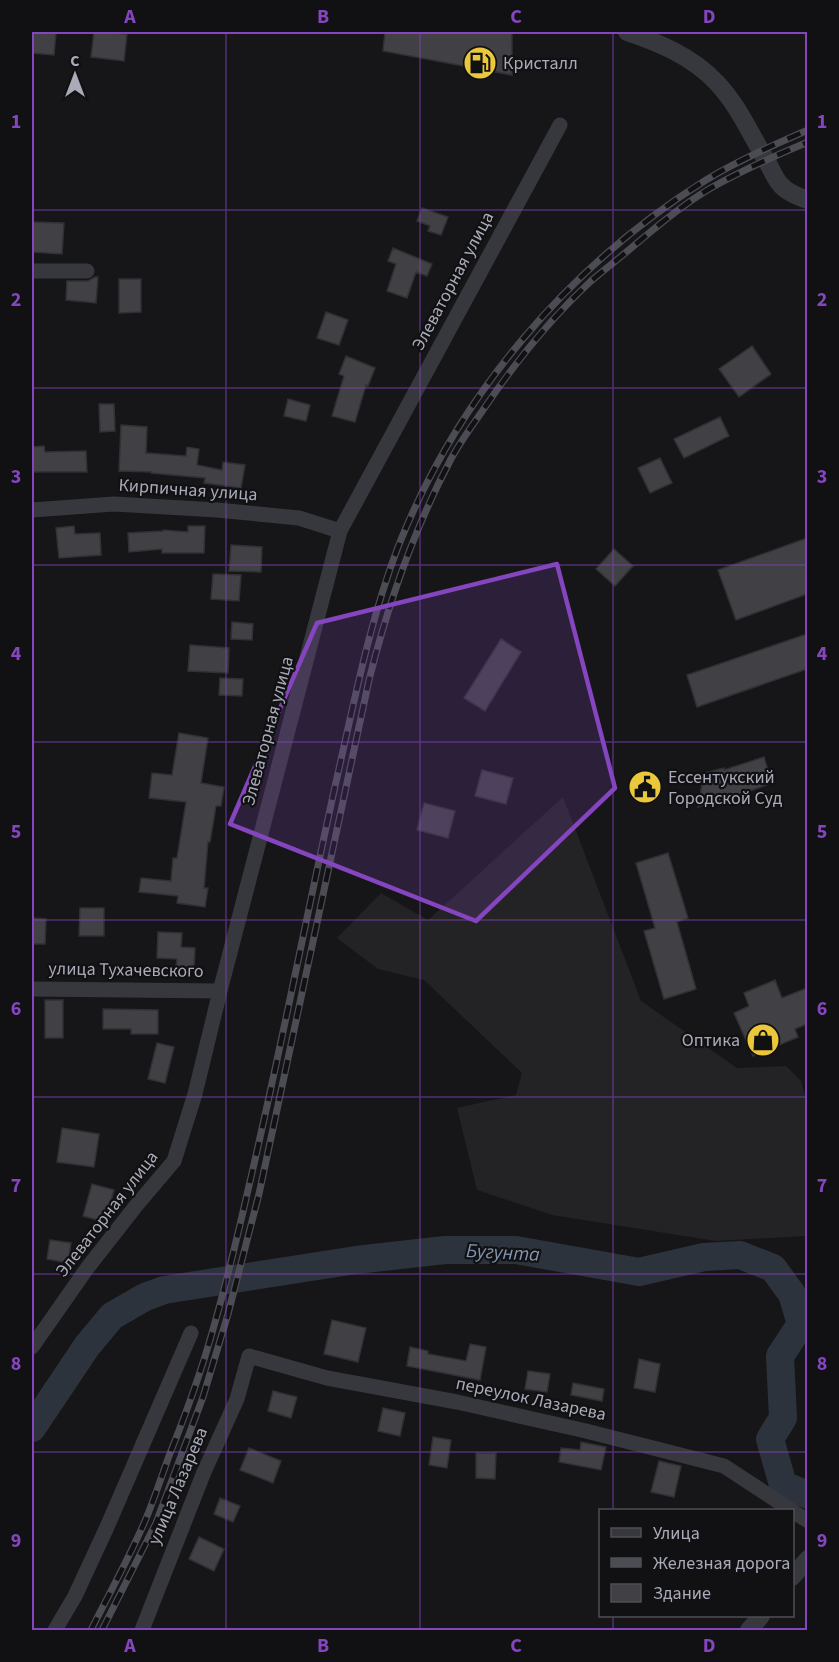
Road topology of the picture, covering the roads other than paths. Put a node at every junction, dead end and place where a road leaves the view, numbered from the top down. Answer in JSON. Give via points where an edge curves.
{"nodes":[{"id":1,"x":627,"y":32,"type":"edge"},
{"id":2,"x":560,"y":125,"type":"dead end"},
{"id":3,"x":807,"y":200,"type":"edge"},
{"id":4,"x":32,"y":271,"type":"edge"},
{"id":5,"x":87,"y":271,"type":"dead end"},
{"id":6,"x":32,"y":510,"type":"edge"},
{"id":7,"x":340,"y":531,"type":"junction"},
{"id":8,"x":32,"y":989,"type":"edge"},
{"id":9,"x":220,"y":991,"type":"junction"},
{"id":10,"x":191,"y":1333,"type":"dead end"},
{"id":11,"x":32,"y":1347,"type":"edge"},
{"id":12,"x":249,"y":1356,"type":"joint"},
{"id":13,"x":789,"y":1509,"type":"edge"},
{"id":14,"x":794,"y":1512,"type":"edge"},
{"id":15,"x":807,"y":1521,"type":"edge"},
{"id":16,"x":807,"y":1558,"type":"edge"},
{"id":17,"x":794,"y":1574,"type":"edge"},
{"id":18,"x":760,"y":1617,"type":"edge"},
{"id":19,"x":55,"y":1630,"type":"edge"},
{"id":20,"x":142,"y":1630,"type":"edge"},
{"id":21,"x":749,"y":1630,"type":"edge"}],
"edges":[{"from":1,"to":3,"type":"street","via":[[676,52],[719,84],[781,186]]},
{"from":2,"to":7,"type":"street","name":"Элеваторная улица"},
{"from":4,"to":5,"type":"street"},
{"from":6,"to":7,"type":"street","name":"Кирпичная улица","via":[[114,504],[217,510],[300,518]]},
{"from":7,"to":9,"type":"street","name":"Элеваторная улица"},
{"from":8,"to":9,"type":"street","name":"улица Тухачевского"},
{"from":9,"to":11,"type":"street","name":"Элеваторная улица","via":[[174,1161],[88,1267]]},
{"from":10,"to":19,"type":"street","via":[[107,1527]]},
{"from":12,"to":13,"type":"street","name":"переулок Лазарева","via":[[327,1378],[457,1402],[724,1466]]},
{"from":12,"to":20,"type":"street","name":"улица Лазарева","via":[[237,1399],[195,1493]]},
{"from":14,"to":15,"type":"street","name":"переулок Лазарева"},
{"from":16,"to":17,"type":"street"},
{"from":18,"to":21,"type":"street"}]}
